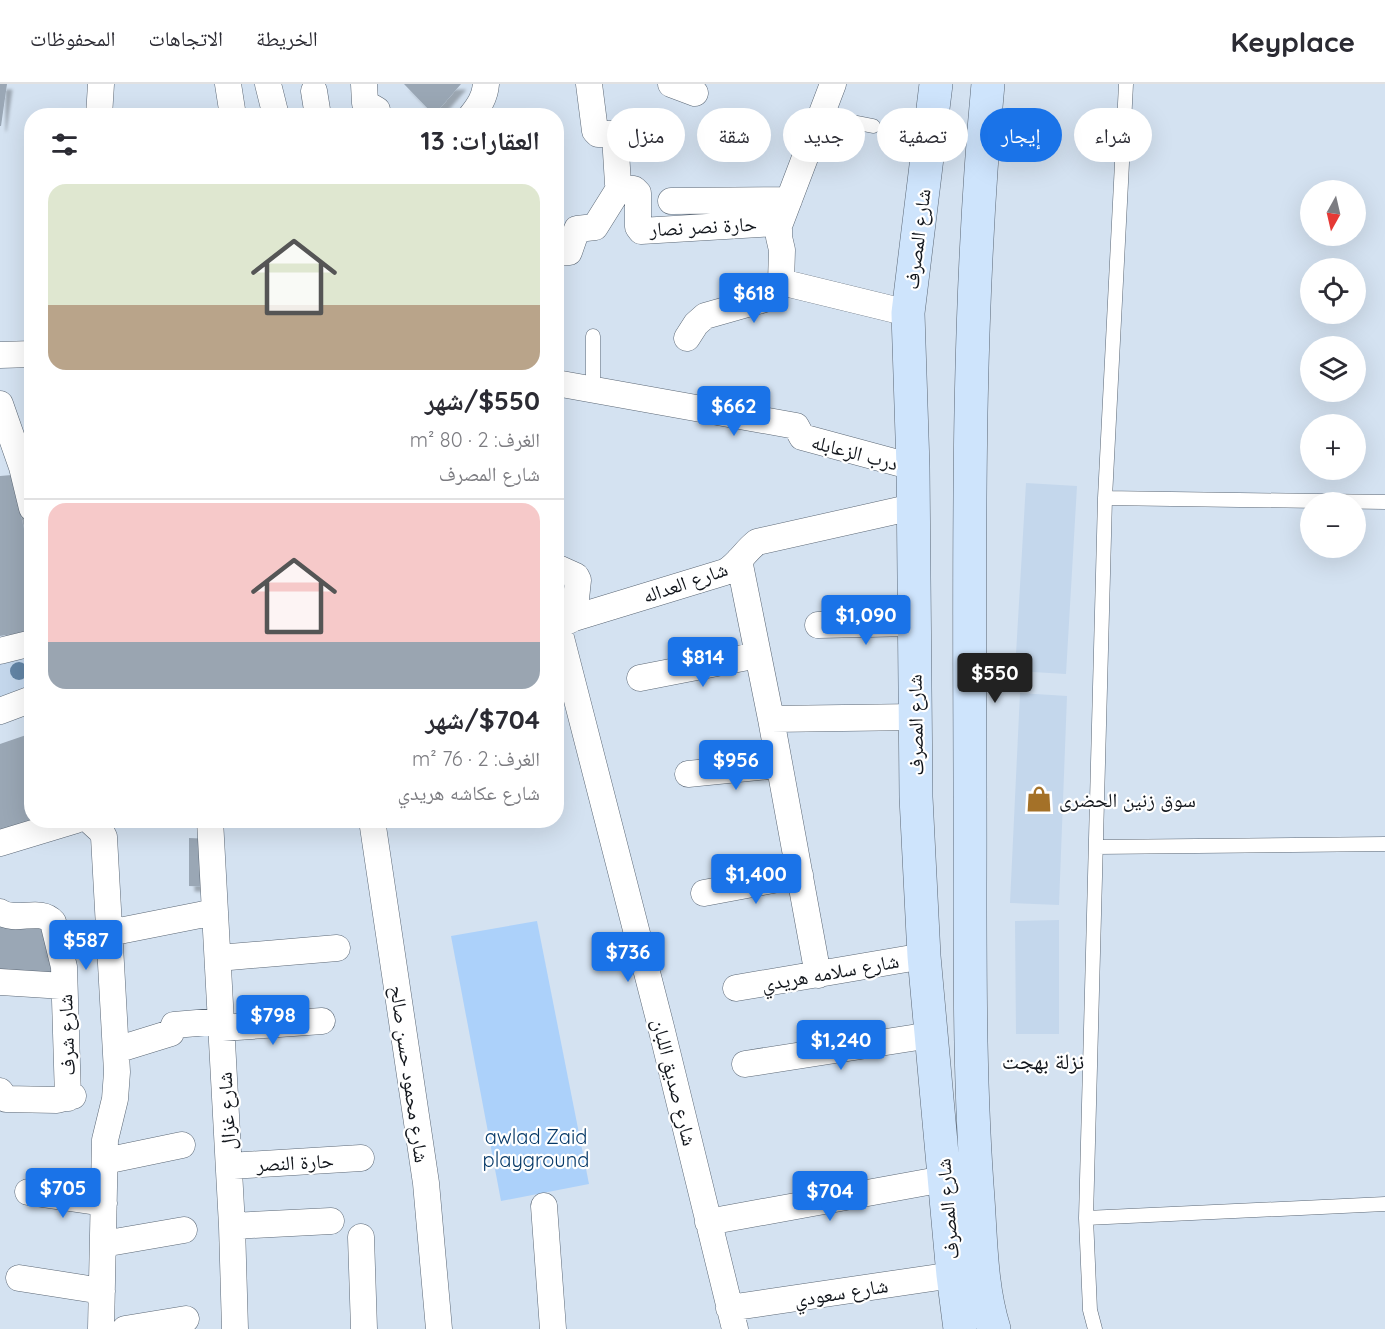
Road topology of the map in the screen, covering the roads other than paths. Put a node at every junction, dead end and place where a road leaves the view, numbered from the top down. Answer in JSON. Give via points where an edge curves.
{"nodes":[{"id":1,"x":101,"y":84,"type":"edge"},
{"id":2,"x":228,"y":84,"type":"edge"},
{"id":3,"x":268,"y":84,"type":"edge"},
{"id":4,"x":364,"y":84,"type":"edge"},
{"id":5,"x":486,"y":84,"type":"edge"},
{"id":6,"x":589,"y":84,"type":"edge"},
{"id":7,"x":670,"y":84,"type":"edge"},
{"id":8,"x":833,"y":84,"type":"edge"},
{"id":9,"x":936,"y":84,"type":"edge"},
{"id":10,"x":988,"y":84,"type":"edge"},
{"id":11,"x":1126,"y":84,"type":"edge"},
{"id":12,"x":314,"y":91,"type":"dead end"},
{"id":13,"x":695,"y":93,"type":"dead end"},
{"id":14,"x":100,"y":108,"type":"edge"},
{"id":15,"x":232,"y":108,"type":"edge"},
{"id":16,"x":274,"y":108,"type":"edge"},
{"id":17,"x":317,"y":108,"type":"edge"},
{"id":18,"x":374,"y":108,"type":"edge"},
{"id":19,"x":478,"y":108,"type":"edge"},
{"id":20,"x":825,"y":108,"type":"edge"},
{"id":21,"x":865,"y":124,"type":"edge"},
{"id":22,"x":873,"y":126,"type":"dead end"},
{"id":23,"x":804,"y":162,"type":"edge"},
{"id":24,"x":620,"y":187,"type":"junction"},
{"id":25,"x":789,"y":200,"type":"junction"},
{"id":26,"x":671,"y":201,"type":"dead end"},
{"id":27,"x":779,"y":226,"type":"junction"},
{"id":28,"x":564,"y":253,"type":"edge"},
{"id":29,"x":781,"y":282,"type":"junction"},
{"id":30,"x":908,"y":313,"type":"junction"},
{"id":31,"x":593,"y":336,"type":"dead end"},
{"id":32,"x":687,"y":338,"type":"dead end"},
{"id":33,"x":24,"y":354,"type":"edge"},
{"id":34,"x":0,"y":355,"type":"edge"},
{"id":35,"x":564,"y":385,"type":"edge"},
{"id":36,"x":593,"y":390,"type":"junction"},
{"id":37,"x":0,"y":404,"type":"edge"},
{"id":38,"x":913,"y":467,"type":"junction"},
{"id":39,"x":11,"y":468,"type":"edge"},
{"id":40,"x":24,"y":493,"type":"edge"},
{"id":41,"x":1106,"y":498,"type":"junction"},
{"id":42,"x":1385,"y":501,"type":"edge"},
{"id":43,"x":913,"y":507,"type":"junction"},
{"id":44,"x":739,"y":560,"type":"junction"},
{"id":45,"x":564,"y":571,"type":"edge"},
{"id":46,"x":564,"y":621,"type":"edge"},
{"id":47,"x":914,"y":623,"type":"junction"},
{"id":48,"x":564,"y":624,"type":"edge"},
{"id":49,"x":818,"y":625,"type":"dead end"},
{"id":50,"x":564,"y":628,"type":"edge"},
{"id":51,"x":24,"y":645,"type":"edge"},
{"id":52,"x":0,"y":651,"type":"edge"},
{"id":53,"x":758,"y":655,"type":"junction"},
{"id":54,"x":640,"y":678,"type":"dead end"},
{"id":55,"x":24,"y":702,"type":"edge"},
{"id":56,"x":0,"y":711,"type":"edge"},
{"id":57,"x":916,"y":717,"type":"junction"},
{"id":58,"x":771,"y":719,"type":"junction"},
{"id":59,"x":780,"y":765,"type":"junction"},
{"id":60,"x":688,"y":774,"type":"dead end"},
{"id":61,"x":50,"y":828,"type":"edge"},
{"id":62,"x":98,"y":828,"type":"edge"},
{"id":63,"x":210,"y":828,"type":"edge"},
{"id":64,"x":373,"y":828,"type":"edge"},
{"id":65,"x":0,"y":843,"type":"edge"},
{"id":66,"x":1385,"y":844,"type":"edge"},
{"id":67,"x":1096,"y":848,"type":"junction"},
{"id":68,"x":800,"y":875,"type":"junction"},
{"id":69,"x":704,"y":892,"type":"dead end"},
{"id":70,"x":0,"y":912,"type":"edge"},
{"id":71,"x":215,"y":912,"type":"junction"},
{"id":72,"x":109,"y":933,"type":"junction"},
{"id":73,"x":337,"y":948,"type":"dead end"},
{"id":74,"x":924,"y":956,"type":"junction"},
{"id":75,"x":218,"y":958,"type":"junction"},
{"id":76,"x":818,"y":975,"type":"junction"},
{"id":77,"x":0,"y":982,"type":"edge"},
{"id":78,"x":64,"y":986,"type":"junction"},
{"id":79,"x":736,"y":988,"type":"dead end"},
{"id":80,"x":322,"y":1021,"type":"dead end"},
{"id":81,"x":221,"y":1024,"type":"junction"},
{"id":82,"x":931,"y":1035,"type":"junction"},
{"id":83,"x":116,"y":1050,"type":"junction"},
{"id":84,"x":745,"y":1064,"type":"dead end"},
{"id":85,"x":0,"y":1091,"type":"edge"},
{"id":86,"x":182,"y":1145,"type":"dead end"},
{"id":87,"x":361,"y":1158,"type":"dead end"},
{"id":88,"x":105,"y":1161,"type":"junction"},
{"id":89,"x":229,"y":1166,"type":"junction"},
{"id":90,"x":944,"y":1179,"type":"junction"},
{"id":91,"x":28,"y":1192,"type":"dead end"},
{"id":92,"x":104,"y":1203,"type":"junction"},
{"id":93,"x":1385,"y":1204,"type":"edge"},
{"id":94,"x":544,"y":1206,"type":"dead end"},
{"id":95,"x":1086,"y":1218,"type":"junction"},
{"id":96,"x":331,"y":1221,"type":"dead end"},
{"id":97,"x":708,"y":1222,"type":"junction"},
{"id":98,"x":232,"y":1226,"type":"junction"},
{"id":99,"x":184,"y":1230,"type":"dead end"},
{"id":100,"x":361,"y":1237,"type":"dead end"},
{"id":101,"x":103,"y":1244,"type":"junction"},
{"id":102,"x":953,"y":1275,"type":"junction"},
{"id":103,"x":19,"y":1278,"type":"dead end"},
{"id":104,"x":102,"y":1291,"type":"junction"},
{"id":105,"x":186,"y":1319,"type":"dead end"},
{"id":106,"x":732,"y":1319,"type":"edge"},
{"id":107,"x":101,"y":1329,"type":"edge"},
{"id":108,"x":125,"y":1329,"type":"edge"},
{"id":109,"x":235,"y":1329,"type":"edge"},
{"id":110,"x":364,"y":1329,"type":"edge"},
{"id":111,"x":439,"y":1329,"type":"edge"},
{"id":112,"x":553,"y":1329,"type":"edge"},
{"id":113,"x":960,"y":1329,"type":"edge"},
{"id":114,"x":994,"y":1329,"type":"edge"},
{"id":115,"x":1095,"y":1329,"type":"edge"}],
"edges":[{"from":1,"to":14,"type":"street"},
{"from":2,"to":15,"type":"street"},
{"from":3,"to":16,"type":"street"},
{"from":4,"to":18,"type":"street","via":[[365,103]]},
{"from":5,"to":19,"type":"street"},
{"from":6,"to":24,"type":"street","via":[[595,131],[616,138]]},
{"from":7,"to":13,"type":"street"},
{"from":8,"to":20,"type":"street"},
{"from":9,"to":30,"type":"street","name":"شارع المصرف"},
{"from":10,"to":114,"type":"street","name":"شارع المصرف","via":[[979,181],[969,493],[970,1015],[981,1254],[987,1307]]},
{"from":11,"to":41,"type":"lane"},
{"from":12,"to":17,"type":"street"},
{"from":21,"to":22,"type":"lane"},
{"from":23,"to":25,"type":"street"},
{"from":24,"to":27,"type":"street","name":"حارة نصر نصار","via":[[638,193],[641,231],[774,223]]},
{"from":24,"to":28,"type":"street","via":[[595,227],[577,229],[569,252]]},
{"from":25,"to":26,"type":"street"},
{"from":25,"to":27,"type":"street"},
{"from":27,"to":29,"type":"street","name":"حارة نصر نصار"},
{"from":29,"to":30,"type":"street"},
{"from":29,"to":32,"type":"street","via":[[765,299],[705,316]]},
{"from":30,"to":38,"type":"street","name":"شارع المصرف"},
{"from":31,"to":36,"type":"lane"},
{"from":33,"to":34,"type":"street"},
{"from":35,"to":36,"type":"street","name":"درب الزعابله"},
{"from":36,"to":38,"type":"street","name":"درب الزعابله","via":[[795,426],[802,437]]},
{"from":37,"to":39,"type":"street"},
{"from":38,"to":43,"type":"street","name":"شارع المصرف"},
{"from":39,"to":40,"type":"street"},
{"from":41,"to":42,"type":"lane"},
{"from":41,"to":67,"type":"lane"},
{"from":43,"to":44,"type":"street","name":"شارع العداله","via":[[756,542]]},
{"from":43,"to":47,"type":"street","name":"شارع المصرف"},
{"from":44,"to":48,"type":"street","name":"شارع العداله","via":[[725,572]]},
{"from":44,"to":53,"type":"street"},
{"from":45,"to":46,"type":"street","via":[[578,580]]},
{"from":47,"to":49,"type":"street"},
{"from":47,"to":57,"type":"street","name":"شارع المصرف"},
{"from":50,"to":97,"type":"street","name":"شارع صديق اللبان"},
{"from":51,"to":52,"type":"street"},
{"from":53,"to":54,"type":"street"},
{"from":53,"to":58,"type":"street"},
{"from":55,"to":56,"type":"street"},
{"from":57,"to":58,"type":"street"},
{"from":57,"to":74,"type":"street","name":"شارع المصرف"},
{"from":58,"to":59,"type":"street"},
{"from":59,"to":60,"type":"street"},
{"from":59,"to":68,"type":"street"},
{"from":61,"to":65,"type":"street"},
{"from":62,"to":72,"type":"street","via":[[104,837]]},
{"from":63,"to":71,"type":"street","name":"شارع غزال"},
{"from":64,"to":111,"type":"street","name":"شارع محمود حسن صالح","via":[[426,1183]]},
{"from":66,"to":67,"type":"lane"},
{"from":67,"to":95,"type":"lane"},
{"from":68,"to":69,"type":"street"},
{"from":68,"to":76,"type":"street"},
{"from":70,"to":78,"type":"street","name":"شارع شرف","via":[[51,919],[64,967]]},
{"from":71,"to":72,"type":"street"},
{"from":71,"to":75,"type":"street","name":"شارع غزال"},
{"from":72,"to":83,"type":"street"},
{"from":73,"to":75,"type":"street"},
{"from":74,"to":76,"type":"street","name":"شارع سلامه هريدي"},
{"from":74,"to":82,"type":"street","name":"شارع المصرف"},
{"from":75,"to":81,"type":"street","name":"شارع غزال"},
{"from":76,"to":79,"type":"street","name":"شارع سلامه هريدي"},
{"from":77,"to":78,"type":"street"},
{"from":78,"to":85,"type":"street","name":"شارع شرف","via":[[70,1097],[6,1099]]},
{"from":80,"to":81,"type":"street"},
{"from":81,"to":83,"type":"street","via":[[174,1025],[171,1033]]},
{"from":81,"to":89,"type":"street","name":"شارع غزال"},
{"from":82,"to":84,"type":"street"},
{"from":82,"to":90,"type":"street","name":"شارع المصرف"},
{"from":83,"to":88,"type":"street","via":[[115,1099]]},
{"from":86,"to":88,"type":"street"},
{"from":87,"to":89,"type":"street","name":"حارة النصر"},
{"from":88,"to":92,"type":"street"},
{"from":89,"to":98,"type":"street","name":"شارع غزال"},
{"from":90,"to":97,"type":"street"},
{"from":90,"to":102,"type":"street","name":"شارع المصرف"},
{"from":91,"to":92,"type":"street"},
{"from":92,"to":101,"type":"street"},
{"from":93,"to":95,"type":"lane"},
{"from":94,"to":112,"type":"street"},
{"from":95,"to":115,"type":"lane","via":[[1090,1310]]},
{"from":96,"to":98,"type":"street"},
{"from":97,"to":106,"type":"street","name":"شارع صديق اللبان"},
{"from":98,"to":109,"type":"street","name":"شارع غزال"},
{"from":99,"to":101,"type":"street"},
{"from":100,"to":110,"type":"street"},
{"from":101,"to":104,"type":"street"},
{"from":102,"to":106,"type":"street","name":"شارع سعودي"},
{"from":102,"to":113,"type":"street","name":"شارع المصرف"},
{"from":103,"to":104,"type":"street"},
{"from":104,"to":107,"type":"street"},
{"from":105,"to":108,"type":"street"}]}
